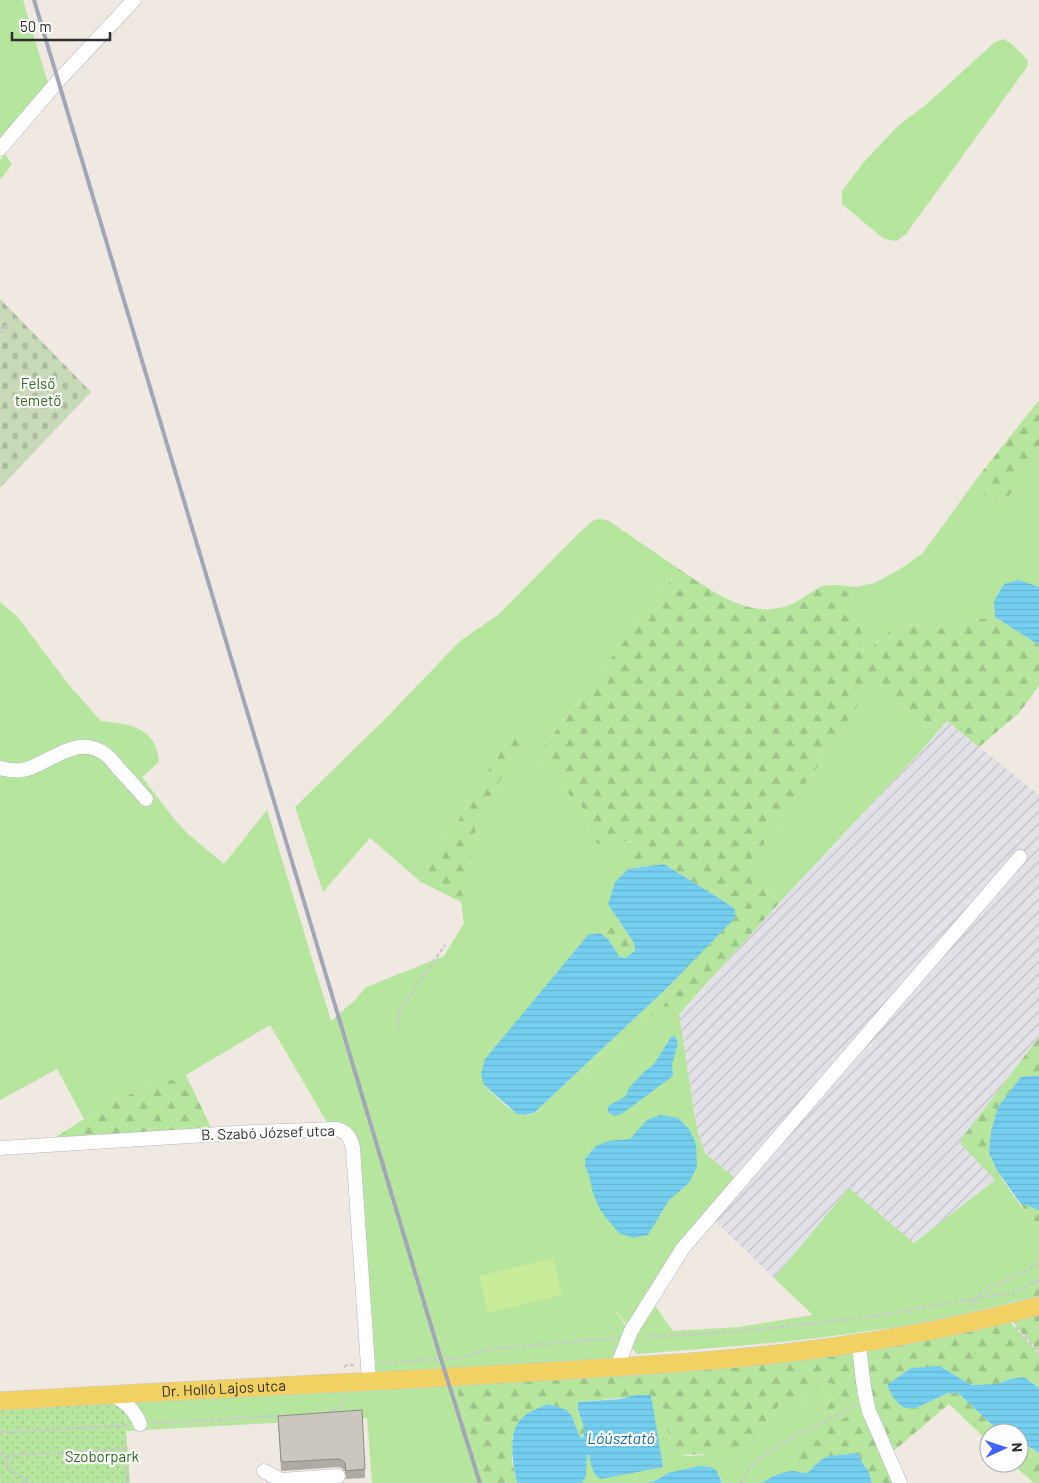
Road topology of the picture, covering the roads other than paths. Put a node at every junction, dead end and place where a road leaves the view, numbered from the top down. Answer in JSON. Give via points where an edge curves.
{"nodes":[{"id":1,"x":134,"y":0,"type":"edge"},
{"id":2,"x":0,"y":148,"type":"edge"},
{"id":3,"x":0,"y":768,"type":"edge"},
{"id":4,"x":146,"y":799,"type":"dead end"},
{"id":5,"x":1020,"y":857,"type":"dead end"},
{"id":6,"x":0,"y":1148,"type":"edge"},
{"id":7,"x":1039,"y":1306,"type":"edge"},
{"id":8,"x":859,"y":1343,"type":"junction"},
{"id":9,"x":617,"y":1367,"type":"junction"},
{"id":10,"x":368,"y":1372,"type":"junction"},
{"id":11,"x":137,"y":1393,"type":"junction"},
{"id":12,"x":112,"y":1394,"type":"junction"},
{"id":13,"x":0,"y":1401,"type":"edge"},
{"id":14,"x":264,"y":1471,"type":"dead end"},
{"id":15,"x":338,"y":1476,"type":"dead end"},
{"id":16,"x":900,"y":1483,"type":"edge"}],
"edges":[{"from":1,"to":2,"type":"street"},
{"from":3,"to":4,"type":"street","via":[[26,769],[62,752],[88,747],[106,754]]},
{"from":5,"to":9,"type":"street","via":[[683,1248],[631,1331]]},
{"from":6,"to":10,"type":"street","name":"B. Szabó József utca","via":[[253,1132],[336,1129],[345,1132],[353,1148]]},
{"from":7,"to":8,"type":"main road","name":"Dr. Holló Lajos utca","via":[[957,1326]]},
{"from":8,"to":9,"type":"main road","name":"Dr. Holló Lajos utca"},
{"from":8,"to":16,"type":"street","via":[[866,1401]]},
{"from":9,"to":10,"type":"main road","name":"Dr. Holló Lajos utca","via":[[446,1377]]},
{"from":10,"to":11,"type":"main road","name":"Dr. Holló Lajos utca","via":[[344,1382]]},
{"from":11,"to":12,"type":"main road","name":"Dr. Holló Lajos utca"},
{"from":11,"to":12,"type":"street","via":[[140,1424],[131,1408]]},
{"from":12,"to":13,"type":"main road","name":"Dr. Holló Lajos utca"},
{"from":14,"to":15,"type":"street","via":[[281,1480]]}]}
